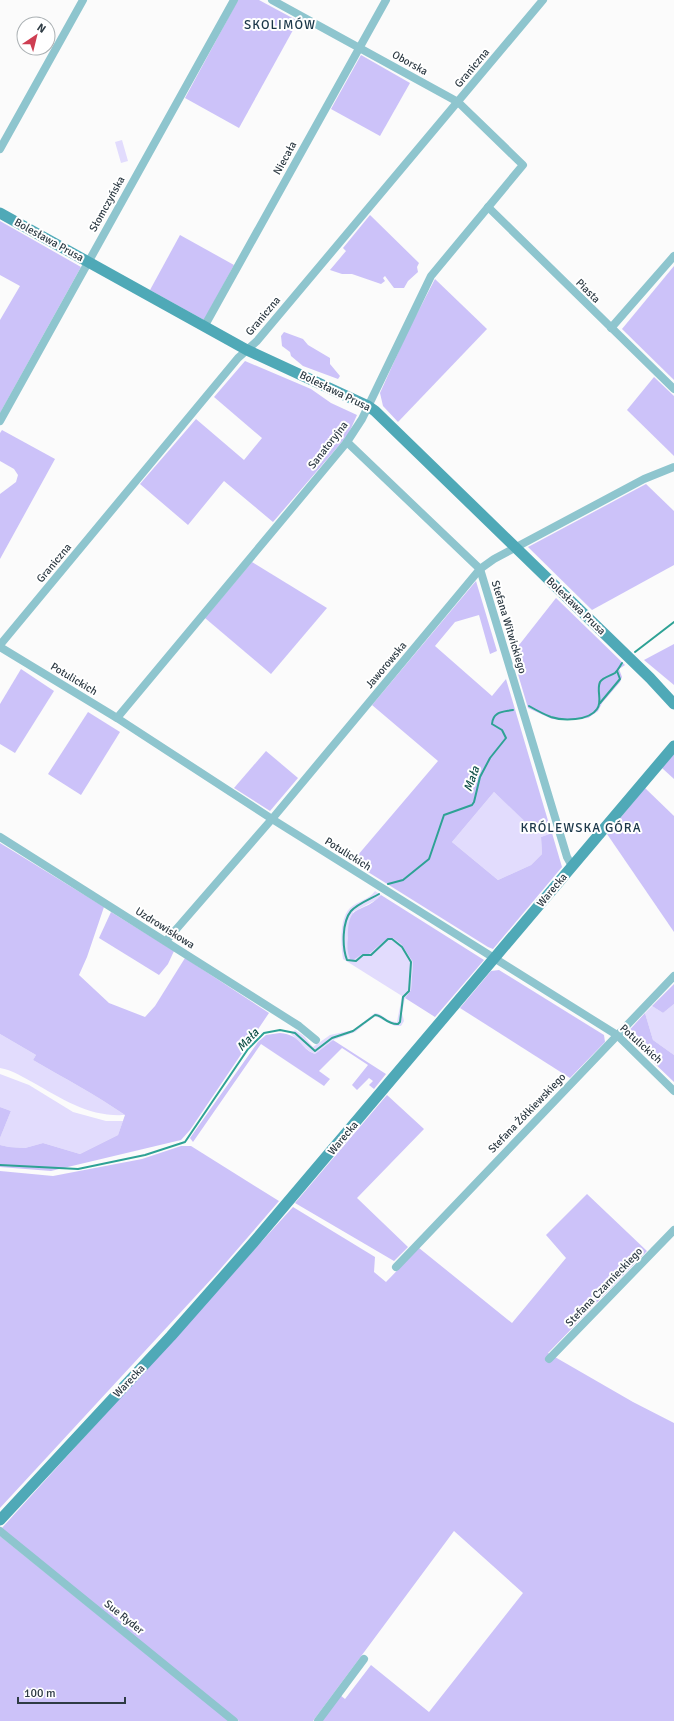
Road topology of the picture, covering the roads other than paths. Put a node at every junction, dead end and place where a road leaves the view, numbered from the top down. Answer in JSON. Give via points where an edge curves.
{"nodes":[{"id":1,"x":83,"y":0,"type":"edge"},
{"id":2,"x":234,"y":0,"type":"edge"},
{"id":3,"x":272,"y":0,"type":"edge"},
{"id":4,"x":386,"y":0,"type":"edge"},
{"id":5,"x":543,"y":0,"type":"edge"},
{"id":6,"x":359,"y":48,"type":"junction"},
{"id":7,"x":458,"y":102,"type":"junction"},
{"id":8,"x":0,"y":149,"type":"edge"},
{"id":9,"x":524,"y":165,"type":"joint"},
{"id":10,"x":488,"y":207,"type":"junction"},
{"id":11,"x":0,"y":213,"type":"edge"},
{"id":12,"x":674,"y":256,"type":"edge"},
{"id":13,"x":87,"y":262,"type":"junction"},
{"id":14,"x":204,"y":327,"type":"junction"},
{"id":15,"x":611,"y":328,"type":"junction"},
{"id":16,"x":247,"y":350,"type":"junction"},
{"id":17,"x":674,"y":389,"type":"edge"},
{"id":18,"x":368,"y":406,"type":"junction"},
{"id":19,"x":0,"y":420,"type":"edge"},
{"id":20,"x":347,"y":442,"type":"junction"},
{"id":21,"x":674,"y":467,"type":"edge"},
{"id":22,"x":516,"y":548,"type":"junction"},
{"id":23,"x":480,"y":569,"type":"junction"},
{"id":24,"x":0,"y":646,"type":"edge"},
{"id":25,"x":650,"y":678,"type":"junction"},
{"id":26,"x":674,"y":694,"type":"edge"},
{"id":27,"x":674,"y":704,"type":"edge"},
{"id":28,"x":117,"y":718,"type":"junction"},
{"id":29,"x":674,"y":746,"type":"edge"},
{"id":30,"x":272,"y":819,"type":"junction"},
{"id":31,"x":0,"y":837,"type":"edge"},
{"id":32,"x":572,"y":866,"type":"junction"},
{"id":33,"x":166,"y":941,"type":"junction"},
{"id":34,"x":494,"y":959,"type":"junction"},
{"id":35,"x":674,"y":976,"type":"edge"},
{"id":36,"x":617,"y":1035,"type":"junction"},
{"id":37,"x":316,"y":1040,"type":"dead end"},
{"id":38,"x":674,"y":1090,"type":"edge"},
{"id":39,"x":674,"y":1230,"type":"edge"},
{"id":40,"x":396,"y":1266,"type":"dead end"},
{"id":41,"x":549,"y":1359,"type":"dead end"},
{"id":42,"x":0,"y":1520,"type":"edge"},
{"id":43,"x":0,"y":1531,"type":"edge"},
{"id":44,"x":364,"y":1659,"type":"dead end"},
{"id":45,"x":234,"y":1721,"type":"edge"},
{"id":46,"x":318,"y":1721,"type":"edge"}],
"edges":[{"from":1,"to":8,"type":"street"},
{"from":2,"to":13,"type":"street","name":"Słomczyńska"},
{"from":3,"to":6,"type":"street","name":"Oborska"},
{"from":4,"to":6,"type":"street","name":"Niecała"},
{"from":5,"to":7,"type":"street","name":"Graniczna"},
{"from":6,"to":7,"type":"street","name":"Oborska"},
{"from":6,"to":14,"type":"street","name":"Niecała"},
{"from":7,"to":9,"type":"street","name":"Oborska"},
{"from":7,"to":16,"type":"street","name":"Graniczna"},
{"from":9,"to":10,"type":"street","name":"Sanatoryjna"},
{"from":10,"to":15,"type":"street","name":"Piasta"},
{"from":10,"to":18,"type":"street","name":"Sanatoryjna","via":[[431,276]]},
{"from":11,"to":13,"type":"street","name":"Bolesława Prusa"},
{"from":12,"to":15,"type":"street"},
{"from":13,"to":14,"type":"street","name":"Bolesława Prusa"},
{"from":13,"to":19,"type":"street","name":"Słomczyńska"},
{"from":14,"to":16,"type":"street","name":"Bolesława Prusa"},
{"from":15,"to":17,"type":"street","name":"Piasta"},
{"from":16,"to":18,"type":"street","name":"Bolesława Prusa"},
{"from":16,"to":24,"type":"street","name":"Graniczna"},
{"from":18,"to":20,"type":"street","name":"Sanatoryjna"},
{"from":18,"to":22,"type":"street","name":"Bolesława Prusa"},
{"from":20,"to":23,"type":"street","name":"Stefana Witwickiego"},
{"from":20,"to":28,"type":"street","name":"Sanatoryjna"},
{"from":21,"to":22,"type":"street","name":"Jaworowska","via":[[632,486]]},
{"from":22,"to":23,"type":"street","name":"Jaworowska"},
{"from":22,"to":25,"type":"street","name":"Bolesława Prusa"},
{"from":23,"to":30,"type":"street","name":"Jaworowska"},
{"from":23,"to":32,"type":"street","name":"Stefana Witwickiego","via":[[567,857]]},
{"from":24,"to":28,"type":"street","name":"Potulickich"},
{"from":25,"to":26,"type":"street","name":"Bolesława Prusa"},
{"from":25,"to":27,"type":"street","name":"Bolesława Prusa"},
{"from":28,"to":30,"type":"street","name":"Potulickich"},
{"from":29,"to":32,"type":"street","name":"Warecka"},
{"from":30,"to":33,"type":"street","name":"Jaworowska"},
{"from":30,"to":34,"type":"street","name":"Potulickich"},
{"from":31,"to":33,"type":"street","name":"Uzdrowiskowa"},
{"from":32,"to":34,"type":"street","name":"Warecka"},
{"from":33,"to":37,"type":"street","name":"Uzdrowiskowa","via":[[299,1026]]},
{"from":34,"to":36,"type":"street","name":"Potulickich"},
{"from":34,"to":42,"type":"street","name":"Warecka","via":[[254,1243]]},
{"from":35,"to":36,"type":"street","name":"Stefana Żółkiewskiego"},
{"from":36,"to":38,"type":"street","name":"Potulickich"},
{"from":36,"to":40,"type":"street","name":"Stefana Żółkiewskiego"},
{"from":39,"to":41,"type":"street","name":"Stefana Czarnieckiego"},
{"from":43,"to":45,"type":"street","name":"Sue Ryder"},
{"from":44,"to":46,"type":"street"}]}
